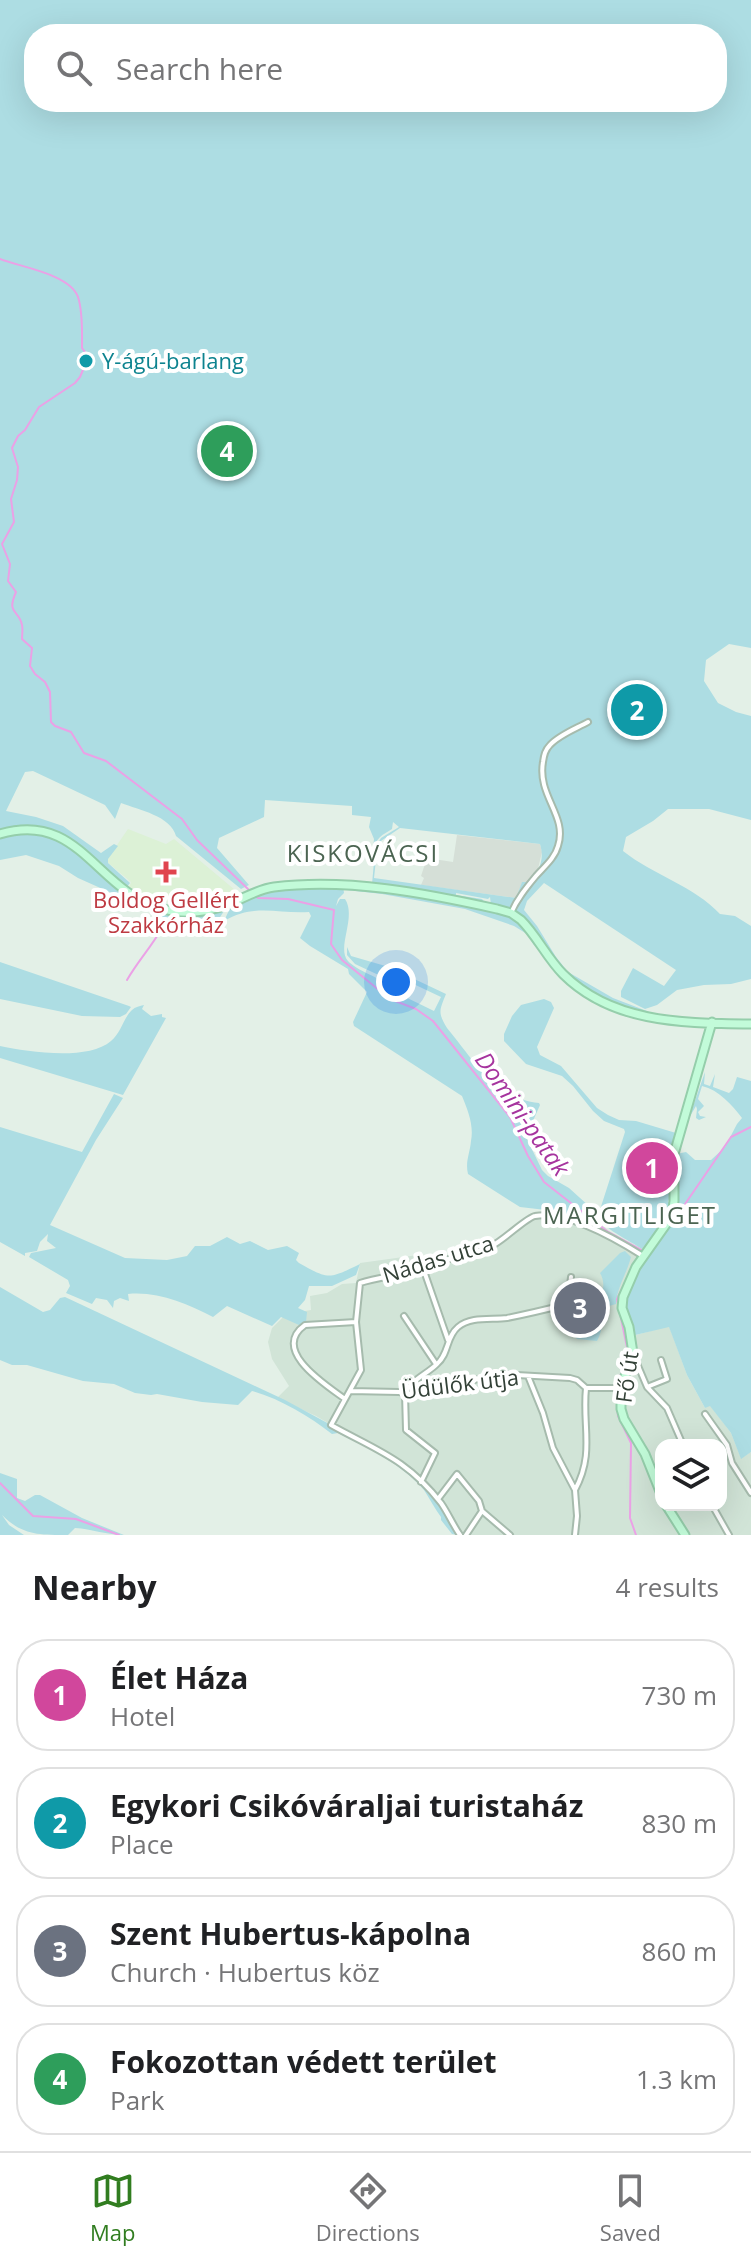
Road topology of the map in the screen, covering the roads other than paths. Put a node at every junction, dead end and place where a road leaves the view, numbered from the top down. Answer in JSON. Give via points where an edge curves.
{"nodes":[{"id":1,"x":588,"y":722,"type":"dead end"},
{"id":2,"x":0,"y":834,"type":"edge"},
{"id":3,"x":511,"y":913,"type":"junction"},
{"id":4,"x":712,"y":1022,"type":"junction"},
{"id":5,"x":751,"y":1024,"type":"edge"},
{"id":6,"x":640,"y":1254,"type":"junction"},
{"id":7,"x":423,"y":1268,"type":"junction"},
{"id":8,"x":571,"y":1277,"type":"dead end"},
{"id":9,"x":404,"y":1316,"type":"dead end"},
{"id":10,"x":356,"y":1322,"type":"junction"},
{"id":11,"x":448,"y":1340,"type":"junction"},
{"id":12,"x":633,"y":1353,"type":"junction"},
{"id":13,"x":661,"y":1360,"type":"dead end"},
{"id":14,"x":436,"y":1365,"type":"junction"},
{"id":15,"x":528,"y":1375,"type":"junction"},
{"id":16,"x":647,"y":1387,"type":"junction"},
{"id":17,"x":586,"y":1388,"type":"junction"},
{"id":18,"x":618,"y":1388,"type":"junction"},
{"id":19,"x":350,"y":1391,"type":"junction"},
{"id":20,"x":405,"y":1393,"type":"junction"},
{"id":21,"x":345,"y":1399,"type":"junction"},
{"id":22,"x":705,"y":1414,"type":"dead end"},
{"id":23,"x":680,"y":1439,"type":"edge"},
{"id":24,"x":655,"y":1480,"type":"edge"},
{"id":25,"x":421,"y":1482,"type":"junction"},
{"id":26,"x":575,"y":1490,"type":"junction"},
{"id":27,"x":751,"y":1493,"type":"edge"},
{"id":28,"x":438,"y":1499,"type":"junction"},
{"id":29,"x":482,"y":1511,"type":"junction"},
{"id":30,"x":670,"y":1511,"type":"edge"},
{"id":31,"x":715,"y":1511,"type":"edge"},
{"id":32,"x":463,"y":1535,"type":"edge"},
{"id":33,"x":510,"y":1535,"type":"edge"},
{"id":34,"x":575,"y":1535,"type":"edge"},
{"id":35,"x":685,"y":1535,"type":"edge"},
{"id":36,"x":729,"y":1535,"type":"edge"}],
"edges":[{"from":1,"to":3,"type":"street","via":[[545,752],[542,780],[558,821],[559,844]]},
{"from":2,"to":3,"type":"main road","via":[[29,829],[53,834],[77,848],[126,893],[172,911],[208,910],[274,887],[344,883]]},
{"from":3,"to":4,"type":"main road","via":[[560,971],[597,1000],[650,1018]]},
{"from":4,"to":5,"type":"main road"},
{"from":4,"to":6,"type":"main road","name":"Fő út","via":[[674,1154],[672,1216]]},
{"from":6,"to":7,"type":"street","name":"Nádas utca","via":[[567,1217],[537,1215],[488,1248]]},
{"from":6,"to":12,"type":"main road","name":"Fő út","via":[[622,1305]]},
{"from":7,"to":10,"type":"street","name":"Nádas utca","via":[[360,1283]]},
{"from":7,"to":11,"type":"street"},
{"from":8,"to":11,"type":"street","via":[[570,1303],[466,1322]]},
{"from":9,"to":14,"type":"street"},
{"from":10,"to":19,"type":"street","via":[[361,1367]]},
{"from":10,"to":21,"type":"street","via":[[305,1325],[294,1340],[300,1360]]},
{"from":11,"to":14,"type":"street"},
{"from":12,"to":16,"type":"street"},
{"from":12,"to":18,"type":"main road","name":"Fő út"},
{"from":13,"to":16,"type":"street","via":[[667,1379]]},
{"from":14,"to":20,"type":"street"},
{"from":15,"to":17,"type":"street","name":"Üdülők útja","via":[[570,1378]]},
{"from":15,"to":20,"type":"street","name":"Üdülők útja","via":[[501,1374]]},
{"from":15,"to":26,"type":"street","via":[[553,1448]]},
{"from":16,"to":23,"type":"street","via":[[667,1408]]},
{"from":17,"to":18,"type":"street","name":"Üdülők útja"},
{"from":17,"to":26,"type":"street","via":[[587,1453]]},
{"from":18,"to":24,"type":"main road","name":"Fő út","via":[[622,1414]]},
{"from":19,"to":20,"type":"street","name":"Üdülők útja"},
{"from":19,"to":21,"type":"street"},
{"from":20,"to":25,"type":"street","via":[[406,1430],[435,1453]]},
{"from":21,"to":25,"type":"street","via":[[331,1425],[396,1459]]},
{"from":22,"to":27,"type":"street"},
{"from":25,"to":28,"type":"street"},
{"from":26,"to":34,"type":"street"},
{"from":28,"to":29,"type":"street","via":[[457,1474]]},
{"from":28,"to":32,"type":"street"},
{"from":29,"to":32,"type":"street"},
{"from":29,"to":33,"type":"street"},
{"from":30,"to":35,"type":"main road"},
{"from":31,"to":36,"type":"street"}]}
